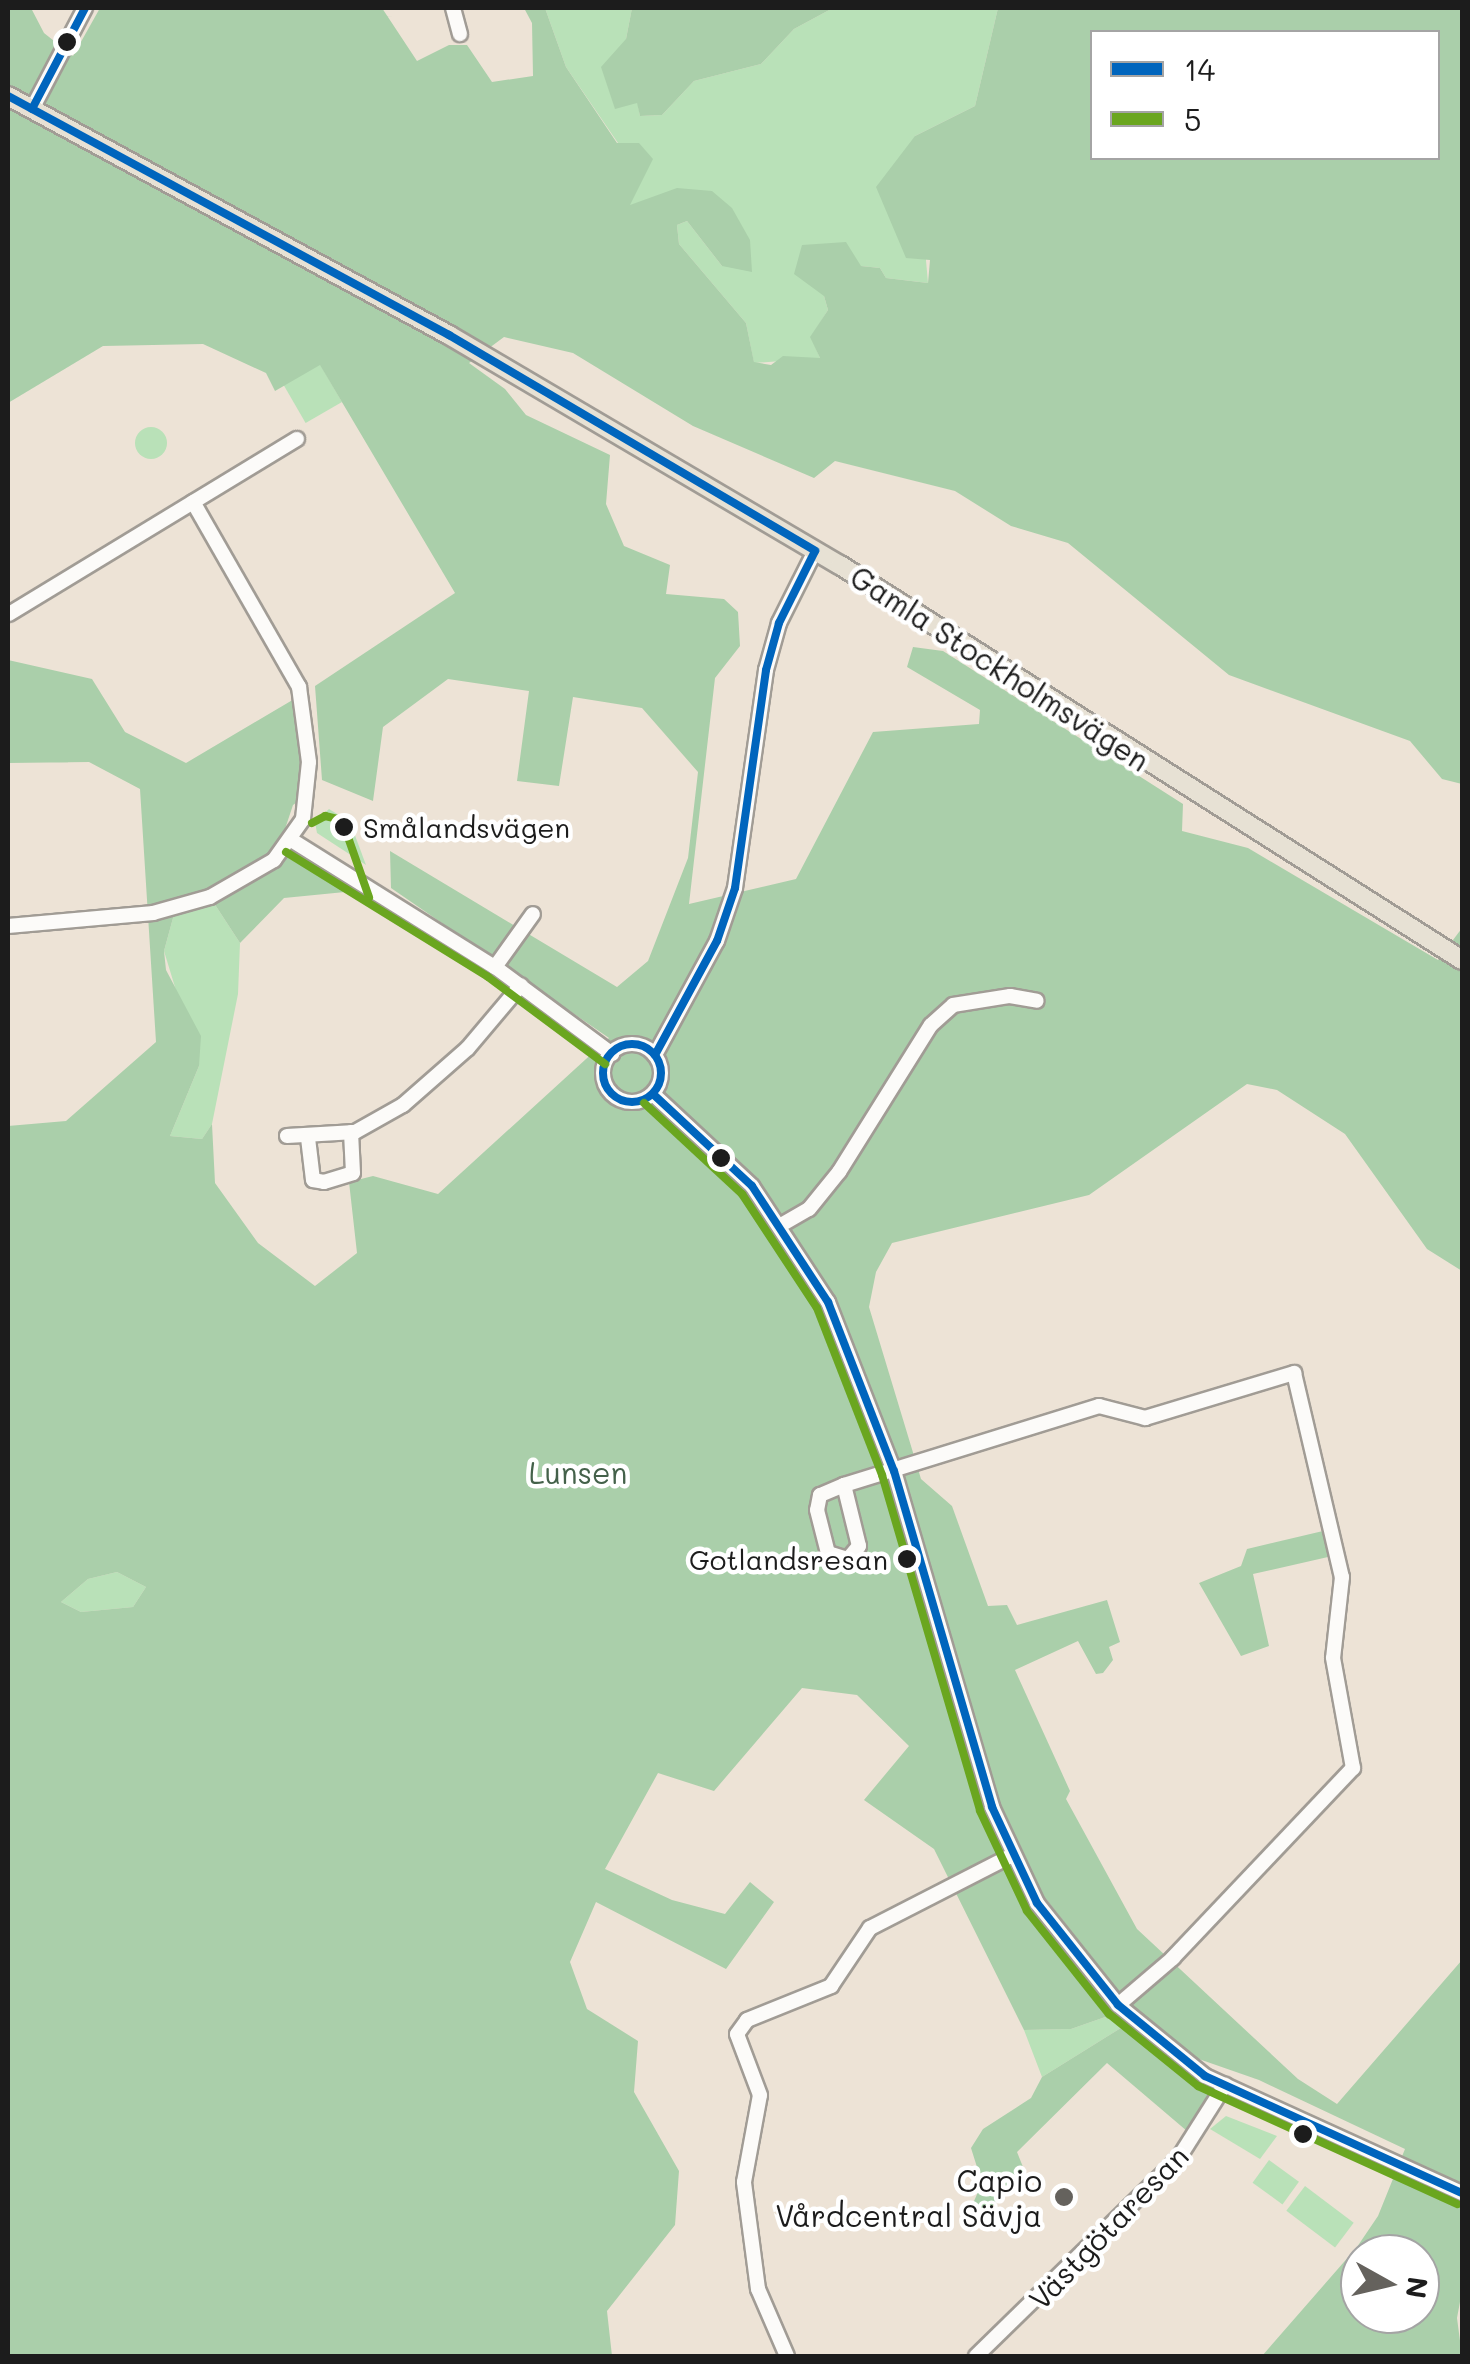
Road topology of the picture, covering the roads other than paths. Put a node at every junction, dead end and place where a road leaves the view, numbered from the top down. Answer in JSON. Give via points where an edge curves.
{"nodes":[{"id":1,"x":85,"y":8,"type":"edge"},
{"id":2,"x":453,"y":8,"type":"edge"},
{"id":3,"x":460,"y":34,"type":"dead end"},
{"id":4,"x":8,"y":96,"type":"edge"},
{"id":5,"x":32,"y":109,"type":"junction"},
{"id":6,"x":297,"y":439,"type":"dead end"},
{"id":7,"x":192,"y":502,"type":"junction"},
{"id":8,"x":815,"y":552,"type":"junction"},
{"id":9,"x":9,"y":614,"type":"edge"},
{"id":10,"x":293,"y":842,"type":"junction"},
{"id":11,"x":533,"y":914,"type":"dead end"},
{"id":12,"x":8,"y":926,"type":"edge"},
{"id":13,"x":1462,"y":960,"type":"edge"},
{"id":14,"x":495,"y":968,"type":"junction"},
{"id":15,"x":521,"y":985,"type":"junction"},
{"id":16,"x":1037,"y":1001,"type":"dead end"},
{"id":17,"x":612,"y":1054,"type":"junction"},
{"id":18,"x":655,"y":1055,"type":"junction"},
{"id":19,"x":653,"y":1094,"type":"junction"},
{"id":20,"x":351,"y":1132,"type":"junction"},
{"id":21,"x":287,"y":1136,"type":"dead end"},
{"id":22,"x":308,"y":1138,"type":"junction"},
{"id":23,"x":781,"y":1225,"type":"junction"},
{"id":24,"x":894,"y":1471,"type":"junction"},
{"id":25,"x":844,"y":1485,"type":"junction"},
{"id":26,"x":1010,"y":1856,"type":"junction"},
{"id":27,"x":1118,"y":2005,"type":"junction"},
{"id":28,"x":1225,"y":2085,"type":"junction"},
{"id":29,"x":1462,"y":2193,"type":"edge"},
{"id":30,"x":787,"y":2356,"type":"edge"},
{"id":31,"x":976,"y":2356,"type":"edge"}],
"edges":[{"from":1,"to":5,"type":"street"},
{"from":2,"to":3,"type":"street"},
{"from":4,"to":5,"type":"main road","name":"Gamla Stockholmsvägen"},
{"from":5,"to":8,"type":"main road","name":"Gamla Stockholmsvägen","via":[[448,335]]},
{"from":6,"to":7,"type":"street"},
{"from":7,"to":9,"type":"street"},
{"from":7,"to":10,"type":"street","via":[[302,695],[308,794]]},
{"from":8,"to":13,"type":"main road","name":"Gamla Stockholmsvägen"},
{"from":8,"to":18,"type":"street","via":[[780,623],[766,670],[735,888],[717,942]]},
{"from":10,"to":12,"type":"street","via":[[210,897],[153,913]]},
{"from":10,"to":14,"type":"street"},
{"from":11,"to":14,"type":"street"},
{"from":14,"to":15,"type":"street"},
{"from":15,"to":17,"type":"street"},
{"from":15,"to":20,"type":"street","via":[[468,1048],[404,1105]]},
{"from":16,"to":23,"type":"street","via":[[1010,996],[952,1005],[931,1025],[839,1172],[808,1209]]},
{"from":17,"to":18,"type":"street","via":[[635,1044]]},
{"from":17,"to":19,"type":"street","via":[[604,1068],[613,1095],[632,1102]]},
{"from":18,"to":19,"type":"street","via":[[661,1076]]},
{"from":19,"to":23,"type":"street","via":[[752,1186]]},
{"from":20,"to":22,"type":"street"},
{"from":20,"to":22,"type":"street","via":[[353,1173],[324,1182],[313,1180]]},
{"from":21,"to":22,"type":"street"},
{"from":23,"to":24,"type":"street","via":[[828,1302]]},
{"from":24,"to":25,"type":"street"},
{"from":24,"to":26,"type":"street","via":[[963,1723]]},
{"from":24,"to":27,"type":"street","via":[[1100,1406],[1145,1418],[1294,1373],[1342,1577],[1333,1658],[1353,1768],[1173,1958]]},
{"from":25,"to":25,"type":"street","via":[[859,1546],[856,1558],[848,1559],[828,1553],[817,1510],[820,1495]]},
{"from":26,"to":27,"type":"street","via":[[1037,1903]]},
{"from":26,"to":30,"type":"street","via":[[870,1928],[831,1986],[746,2020],[737,2034],[760,2095],[744,2182],[758,2289]]},
{"from":27,"to":28,"type":"street"},
{"from":28,"to":29,"type":"street"},
{"from":28,"to":31,"type":"street","name":"Västgötaresan","via":[[1180,2157]]}]}
